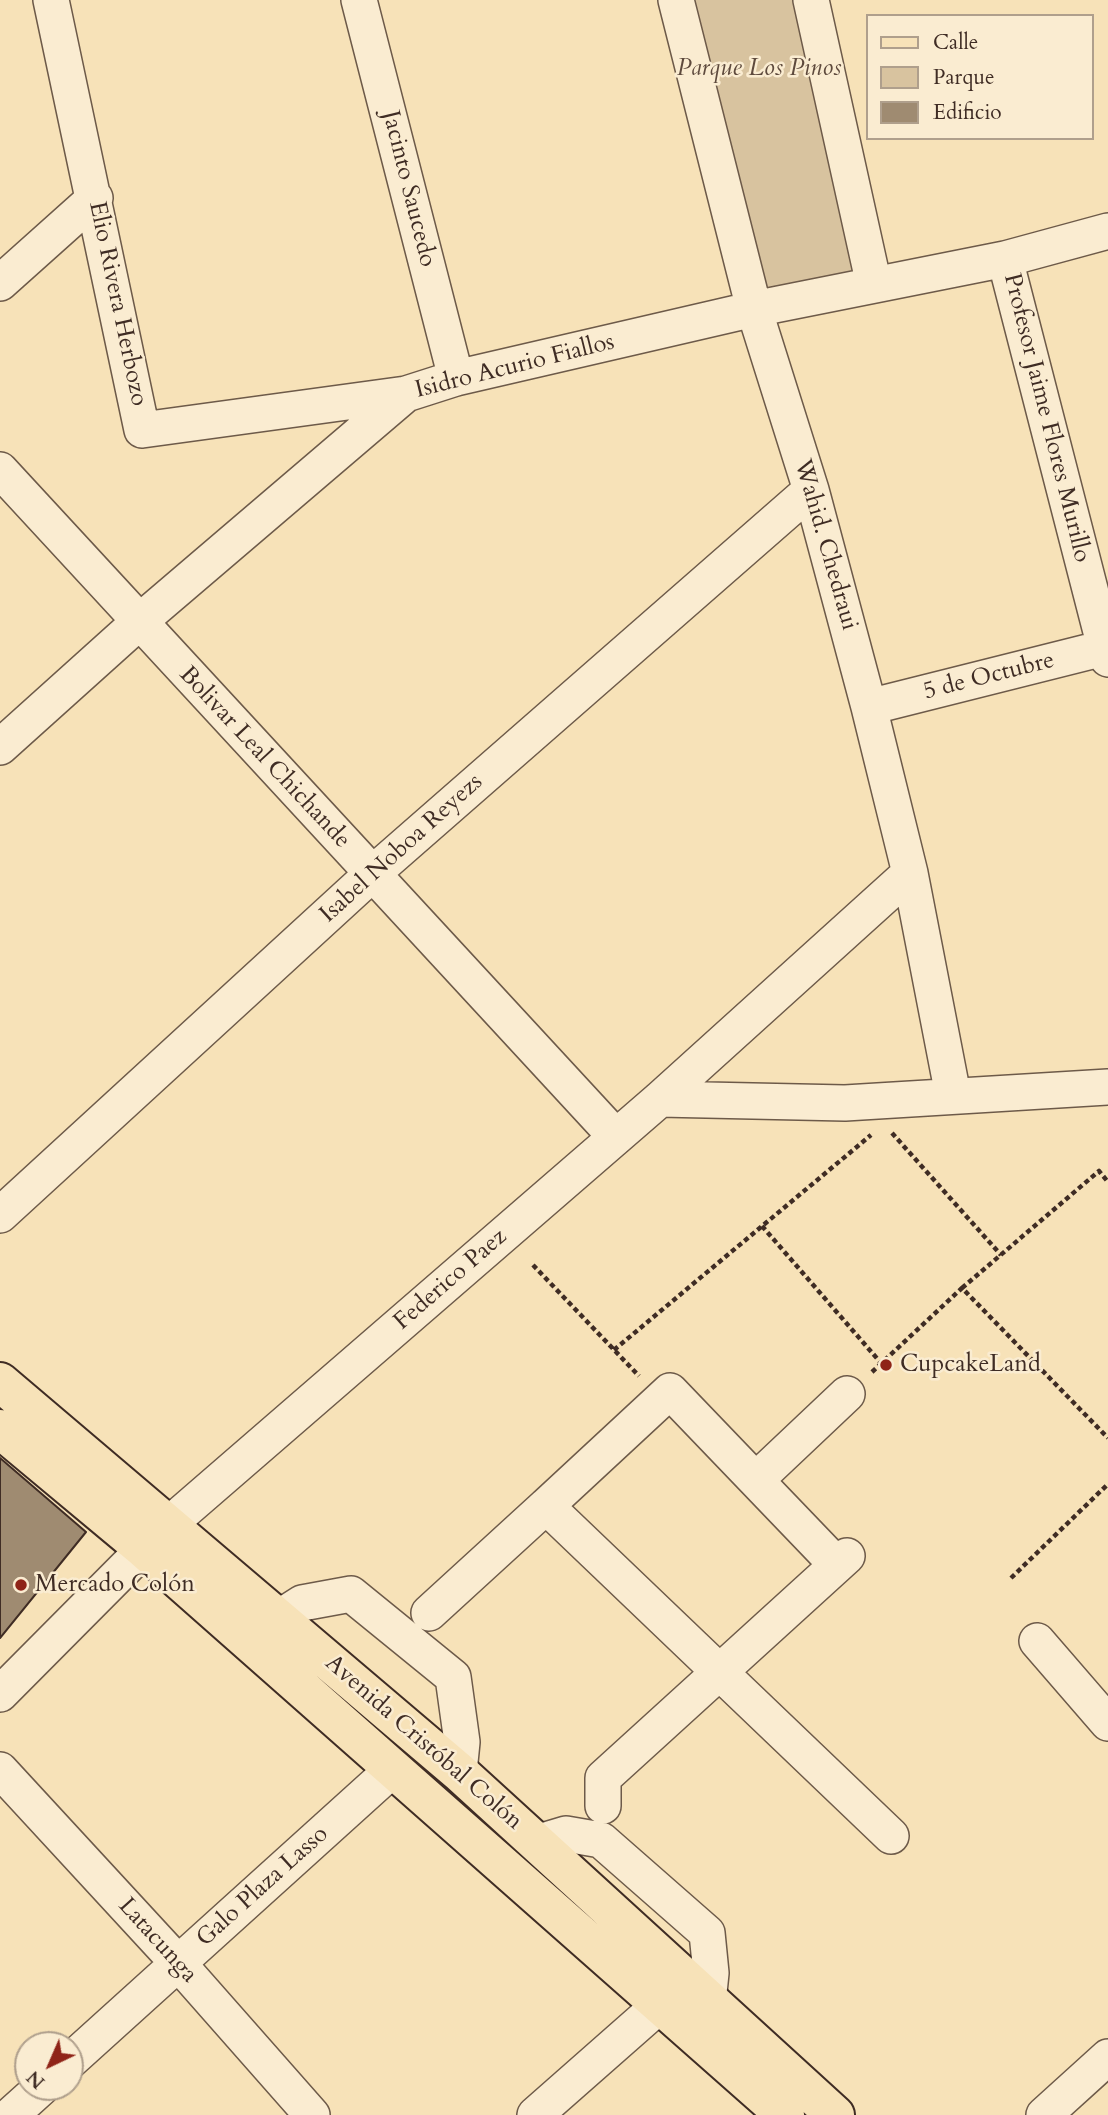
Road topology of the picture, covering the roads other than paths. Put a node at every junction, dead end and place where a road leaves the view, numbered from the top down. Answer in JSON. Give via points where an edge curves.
{"nodes":[{"id":1,"x":51,"y":0,"type":"edge"},
{"id":2,"x":359,"y":0,"type":"edge"},
{"id":3,"x":676,"y":0,"type":"edge"},
{"id":4,"x":811,"y":0,"type":"edge"},
{"id":5,"x":95,"y":198,"type":"junction"},
{"id":6,"x":1108,"y":231,"type":"edge"},
{"id":7,"x":1005,"y":259,"type":"junction"},
{"id":8,"x":0,"y":283,"type":"edge"},
{"id":9,"x":874,"y":285,"type":"junction"},
{"id":10,"x":754,"y":309,"type":"junction"},
{"id":11,"x":456,"y":378,"type":"junction"},
{"id":12,"x":406,"y":394,"type":"junction"},
{"id":13,"x":0,"y":470,"type":"edge"},
{"id":14,"x":811,"y":490,"type":"junction"},
{"id":15,"x":139,"y":622,"type":"junction"},
{"id":16,"x":1107,"y":651,"type":"edge"},
{"id":17,"x":869,"y":707,"type":"junction"},
{"id":18,"x":0,"y":747,"type":"edge"},
{"id":19,"x":910,"y":873,"type":"junction"},
{"id":20,"x":372,"y":874,"type":"junction"},
{"id":21,"x":1108,"y":1087,"type":"edge"},
{"id":22,"x":953,"y":1095,"type":"junction"},
{"id":23,"x":660,"y":1099,"type":"junction"},
{"id":24,"x":616,"y":1137,"type":"junction"},
{"id":25,"x":0,"y":1214,"type":"edge"},
{"id":26,"x":0,"y":1382,"type":"edge"},
{"id":27,"x":847,"y":1394,"type":"road end"},
{"id":28,"x":0,"y":1429,"type":"edge"},
{"id":29,"x":756,"y":1480,"type":"junction"},
{"id":30,"x":546,"y":1506,"type":"junction"},
{"id":31,"x":155,"y":1537,"type":"junction"},
{"id":32,"x":429,"y":1613,"type":"dead end"},
{"id":33,"x":280,"y":1617,"type":"junction"},
{"id":34,"x":1037,"y":1641,"type":"dead end"},
{"id":35,"x":719,"y":1671,"type":"junction"},
{"id":36,"x":0,"y":1694,"type":"edge"},
{"id":37,"x":1108,"y":1723,"type":"edge"},
{"id":38,"x":393,"y":1769,"type":"junction"},
{"id":39,"x":0,"y":1770,"type":"edge"},
{"id":40,"x":459,"y":1772,"type":"junction"},
{"id":41,"x":603,"y":1806,"type":"dead end"},
{"id":42,"x":891,"y":1836,"type":"dead end"},
{"id":43,"x":536,"y":1843,"type":"junction"},
{"id":44,"x":178,"y":1963,"type":"junction"},
{"id":45,"x":708,"y":2002,"type":"junction"},
{"id":46,"x":661,"y":2004,"type":"junction"},
{"id":47,"x":84,"y":2048,"type":"edge"},
{"id":48,"x":1108,"y":2057,"type":"edge"},
{"id":49,"x":26,"y":2101,"type":"edge"},
{"id":50,"x":11,"y":2115,"type":"edge"},
{"id":51,"x":312,"y":2115,"type":"edge"},
{"id":52,"x":535,"y":2115,"type":"edge"},
{"id":53,"x":785,"y":2115,"type":"edge"},
{"id":54,"x":835,"y":2115,"type":"edge"},
{"id":55,"x":1044,"y":2115,"type":"edge"}],
"edges":[{"from":1,"to":5,"type":"street","name":"Elio Rivera Herbozo"},
{"from":2,"to":11,"type":"street","name":"Jacinto Saucedo"},
{"from":3,"to":10,"type":"street","name":"Wahid. Chedraui"},
{"from":4,"to":9,"type":"street"},
{"from":5,"to":8,"type":"street"},
{"from":5,"to":12,"type":"street","name":"Elio Rivera Herbozo","via":[[142,430]]},
{"from":6,"to":7,"type":"street","name":"Isidro Acurio Fiallos"},
{"from":7,"to":9,"type":"street","name":"Isidro Acurio Fiallos"},
{"from":7,"to":16,"type":"street","name":"Profesor Jaime Flores Murillo"},
{"from":9,"to":10,"type":"street","name":"Isidro Acurio Fiallos"},
{"from":10,"to":11,"type":"street","name":"Isidro Acurio Fiallos"},
{"from":10,"to":14,"type":"street","name":"Wahid. Chedraui"},
{"from":11,"to":12,"type":"street","name":"Isidro Acurio Fiallos"},
{"from":12,"to":15,"type":"street","name":"Isidro Acurio Fiallos"},
{"from":13,"to":15,"type":"street","name":"Bolivar Leal Chichande"},
{"from":14,"to":17,"type":"street","name":"Wahid. Chedraui"},
{"from":14,"to":20,"type":"street","name":"Isabel Noboa Reyezs"},
{"from":15,"to":18,"type":"street","name":"Isidro Acurio Fiallos"},
{"from":15,"to":20,"type":"street","name":"Bolivar Leal Chichande"},
{"from":16,"to":17,"type":"street","name":"5 de Octubre"},
{"from":17,"to":19,"type":"street","name":"Wahid. Chedraui"},
{"from":19,"to":22,"type":"street","name":"Wahid. Chedraui"},
{"from":19,"to":23,"type":"street","name":"Federico Paez"},
{"from":20,"to":24,"type":"street","name":"Bolivar Leal Chichande"},
{"from":20,"to":25,"type":"street","name":"Isabel Noboa Reyezs"},
{"from":21,"to":22,"type":"street"},
{"from":22,"to":23,"type":"street","via":[[845,1102]]},
{"from":23,"to":24,"type":"street","name":"Federico Paez"},
{"from":24,"to":31,"type":"street","name":"Federico Paez"},
{"from":26,"to":31,"type":"main road","name":"Avenida Cristóbal Colón"},
{"from":27,"to":29,"type":"street"},
{"from":28,"to":31,"type":"main road","name":"Avenida Cristóbal Colón"},
{"from":29,"to":30,"type":"street","via":[[670,1391]]},
{"from":29,"to":35,"type":"street","via":[[842,1561]]},
{"from":30,"to":32,"type":"street"},
{"from":30,"to":35,"type":"street"},
{"from":31,"to":33,"type":"main road","name":"Avenida Cristóbal Colón"},
{"from":31,"to":36,"type":"street","name":"Federico Paez"},
{"from":31,"to":38,"type":"main road","name":"Avenida Cristóbal Colón"},
{"from":33,"to":40,"type":"main road","name":"Avenida Cristóbal Colón"},
{"from":33,"to":40,"type":"street","via":[[302,1603],[351,1594],[453,1677],[462,1742]]},
{"from":34,"to":37,"type":"street"},
{"from":35,"to":41,"type":"street","via":[[603,1778]]},
{"from":35,"to":42,"type":"street"},
{"from":38,"to":44,"type":"street","name":"Galo Plaza Lasso"},
{"from":38,"to":46,"type":"main road","name":"Avenida Cristóbal Colón"},
{"from":39,"to":44,"type":"street","name":"Latacunga"},
{"from":40,"to":43,"type":"main road","name":"Avenida Cristóbal Colón"},
{"from":43,"to":45,"type":"main road","name":"Avenida Cristóbal Colón"},
{"from":43,"to":45,"type":"street","via":[[566,1834],[601,1840],[707,1933]]},
{"from":44,"to":47,"type":"street","name":"Galo Plaza Lasso"},
{"from":44,"to":51,"type":"street","name":"Latacunga"},
{"from":45,"to":54,"type":"main road","name":"Avenida Cristóbal Colón"},
{"from":46,"to":52,"type":"street"},
{"from":46,"to":53,"type":"main road","name":"Avenida Cristóbal Colón"},
{"from":48,"to":55,"type":"street"},
{"from":49,"to":50,"type":"street"}]}
